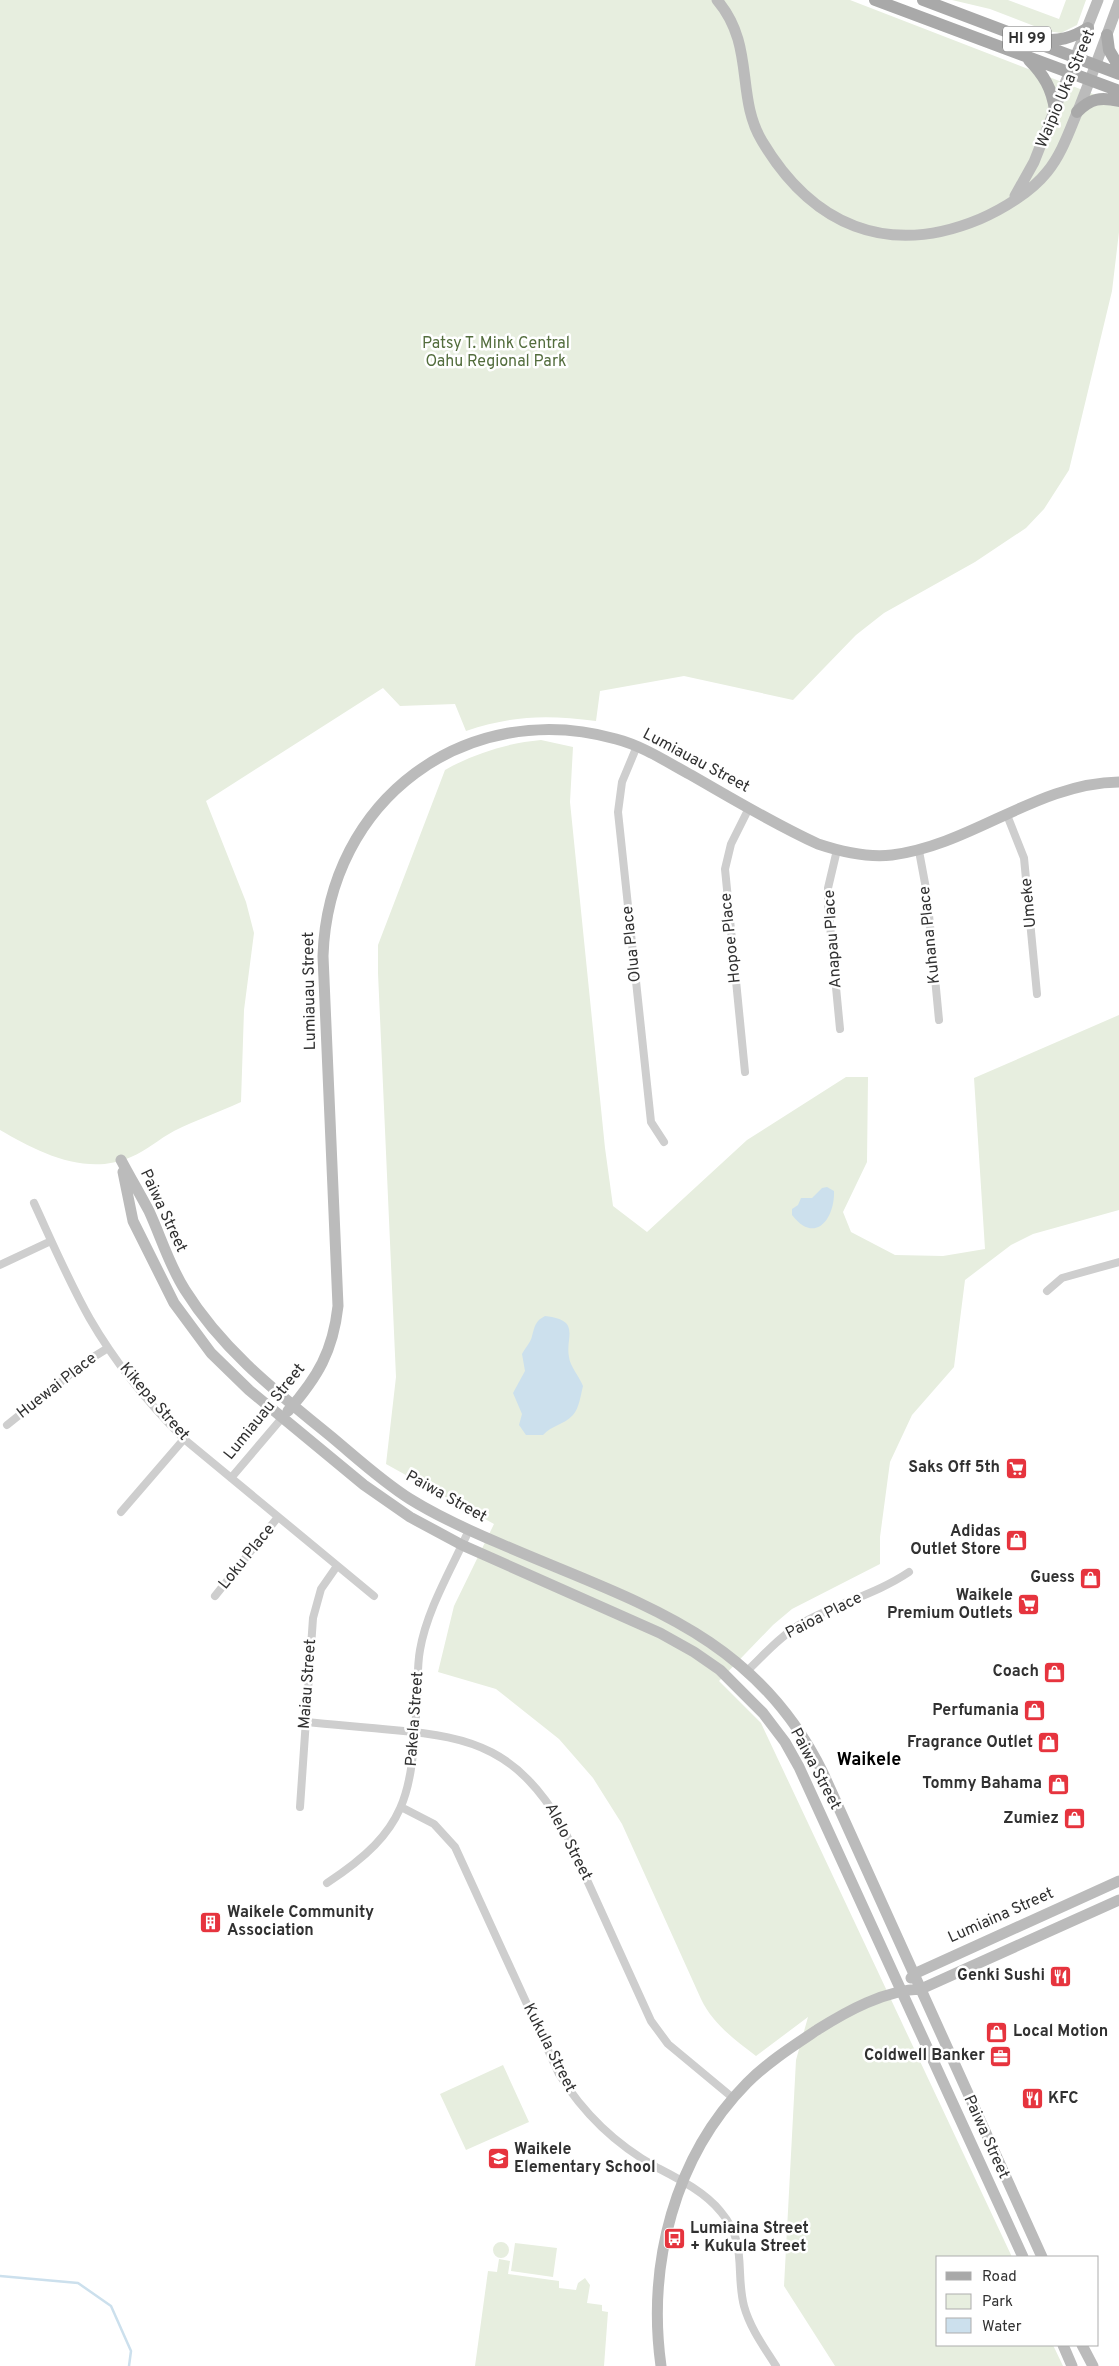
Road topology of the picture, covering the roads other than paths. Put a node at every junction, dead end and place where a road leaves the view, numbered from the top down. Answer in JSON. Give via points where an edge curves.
{"nodes":[{"id":1,"x":717,"y":0,"type":"edge"},
{"id":2,"x":875,"y":0,"type":"edge"},
{"id":3,"x":923,"y":0,"type":"edge"},
{"id":4,"x":1098,"y":0,"type":"edge"},
{"id":5,"x":1119,"y":2,"type":"edge"},
{"id":6,"x":1088,"y":28,"type":"junction"},
{"id":7,"x":1011,"y":33,"type":"junction"},
{"id":8,"x":1107,"y":35,"type":"junction"},
{"id":9,"x":1026,"y":57,"type":"junction"},
{"id":10,"x":1076,"y":57,"type":"junction"},
{"id":11,"x":1096,"y":65,"type":"junction"},
{"id":12,"x":1119,"y":67,"type":"edge"},
{"id":13,"x":1070,"y":73,"type":"junction"},
{"id":14,"x":1119,"y":74,"type":"edge"},
{"id":15,"x":1090,"y":80,"type":"junction"},
{"id":16,"x":1119,"y":91,"type":"edge"},
{"id":17,"x":1119,"y":101,"type":"edge"},
{"id":18,"x":1055,"y":110,"type":"junction"},
{"id":19,"x":1077,"y":112,"type":"junction"},
{"id":20,"x":1011,"y":202,"type":"junction"},
{"id":21,"x":637,"y":746,"type":"junction"},
{"id":22,"x":1119,"y":782,"type":"edge"},
{"id":23,"x":749,"y":808,"type":"junction"},
{"id":24,"x":1007,"y":815,"type":"junction"},
{"id":25,"x":837,"y":850,"type":"junction"},
{"id":26,"x":919,"y":851,"type":"junction"},
{"id":27,"x":1037,"y":994,"type":"dead end"},
{"id":28,"x":939,"y":1020,"type":"dead end"},
{"id":29,"x":840,"y":1029,"type":"dead end"},
{"id":30,"x":745,"y":1072,"type":"dead end"},
{"id":31,"x":664,"y":1142,"type":"dead end"},
{"id":32,"x":34,"y":1203,"type":"dead end"},
{"id":33,"x":51,"y":1241,"type":"junction"},
{"id":34,"x":1119,"y":1262,"type":"edge"},
{"id":35,"x":0,"y":1264,"type":"edge"},
{"id":36,"x":1047,"y":1291,"type":"dead end"},
{"id":37,"x":108,"y":1348,"type":"junction"},
{"id":38,"x":293,"y":1406,"type":"junction"},
{"id":39,"x":282,"y":1418,"type":"junction"},
{"id":40,"x":7,"y":1425,"type":"dead end"},
{"id":41,"x":184,"y":1440,"type":"junction"},
{"id":42,"x":231,"y":1478,"type":"junction"},
{"id":43,"x":121,"y":1512,"type":"dead end"},
{"id":44,"x":278,"y":1517,"type":"junction"},
{"id":45,"x":469,"y":1530,"type":"junction"},
{"id":46,"x":462,"y":1545,"type":"junction"},
{"id":47,"x":337,"y":1566,"type":"junction"},
{"id":48,"x":909,"y":1572,"type":"dead end"},
{"id":49,"x":215,"y":1596,"type":"dead end"},
{"id":50,"x":374,"y":1596,"type":"dead end"},
{"id":51,"x":720,"y":1670,"type":"junction"},
{"id":52,"x":748,"y":1671,"type":"junction"},
{"id":53,"x":747,"y":1696,"type":"junction"},
{"id":54,"x":306,"y":1722,"type":"junction"},
{"id":55,"x":415,"y":1732,"type":"junction"},
{"id":56,"x":401,"y":1807,"type":"junction"},
{"id":57,"x":300,"y":1808,"type":"dead end"},
{"id":58,"x":1119,"y":1880,"type":"edge"},
{"id":59,"x":327,"y":1883,"type":"dead end"},
{"id":60,"x":1119,"y":1900,"type":"edge"},
{"id":61,"x":914,"y":1974,"type":"junction"},
{"id":62,"x":902,"y":1989,"type":"junction"},
{"id":63,"x":921,"y":1989,"type":"junction"},
{"id":64,"x":734,"y":2098,"type":"junction"},
{"id":65,"x":682,"y":2181,"type":"junction"},
{"id":66,"x":1023,"y":2256,"type":"edge"},
{"id":67,"x":1042,"y":2256,"type":"edge"},
{"id":68,"x":1063,"y":2346,"type":"edge"},
{"id":69,"x":1083,"y":2346,"type":"edge"},
{"id":70,"x":661,"y":2366,"type":"edge"},
{"id":71,"x":776,"y":2366,"type":"edge"},
{"id":72,"x":1072,"y":2366,"type":"edge"},
{"id":73,"x":1093,"y":2366,"type":"edge"}],
"edges":[{"from":1,"to":20,"type":"street","name":"Waipio Uka Street","via":[[739,40],[754,125],[800,192],[820,207],[856,227],[901,236],[946,231],[992,214]]},
{"from":2,"to":9,"type":"main road","number":"HI 99"},
{"from":3,"to":7,"type":"main road","number":"HI 99"},
{"from":4,"to":6,"type":"street","name":"Waipio Uka Street"},
{"from":5,"to":8,"type":"street","name":"Waipio Uka Street"},
{"from":6,"to":7,"type":"main road","via":[[1069,38],[1051,41]]},
{"from":6,"to":10,"type":"street","name":"Waipio Uka Street"},
{"from":7,"to":10,"type":"main road","number":"HI 99"},
{"from":8,"to":11,"type":"street","name":"Waipio Uka Street"},
{"from":8,"to":12,"type":"main road","via":[[1109,50]]},
{"from":9,"to":13,"type":"main road","number":"HI 99"},
{"from":9,"to":18,"type":"main road","via":[[1045,79]]},
{"from":10,"to":11,"type":"main road","number":"HI 99"},
{"from":10,"to":13,"type":"street","name":"Waipio Uka Street"},
{"from":11,"to":14,"type":"main road","number":"HI 99"},
{"from":11,"to":15,"type":"street","name":"Waipio Uka Street"},
{"from":13,"to":15,"type":"main road","number":"HI 99"},
{"from":13,"to":18,"type":"street","name":"Waipio Uka Street"},
{"from":15,"to":16,"type":"main road","number":"HI 99"},
{"from":15,"to":19,"type":"street","name":"Waipio Uka Street"},
{"from":17,"to":19,"type":"main road","via":[[1093,100]]},
{"from":18,"to":20,"type":"street","name":"Waipio Uka Street","via":[[1030,170]]},
{"from":19,"to":20,"type":"street","name":"Waipio Uka Street","via":[[1048,171]]},
{"from":21,"to":23,"type":"street","name":"Lumiauau Street"},
{"from":21,"to":31,"type":"street","name":"Olua Place","via":[[622,782],[618,812],[651,1122]]},
{"from":21,"to":38,"type":"street","name":"Lumiauau Street","via":[[594,733],[551,729],[507,732],[476,741],[432,762],[396,788],[366,821],[343,862],[328,908],[323,956],[338,1306],[334,1332],[320,1370]]},
{"from":22,"to":24,"type":"street","name":"Lumiauau Street","via":[[1080,786]]},
{"from":23,"to":25,"type":"street","name":"Lumiauau Street","via":[[802,837]]},
{"from":23,"to":30,"type":"street","name":"Hopoe Place","via":[[731,844],[725,876]]},
{"from":24,"to":26,"type":"street","name":"Lumiauau Street"},
{"from":24,"to":27,"type":"street","name":"Umeke","via":[[1025,865]]},
{"from":25,"to":26,"type":"street","name":"Lumiauau Street","via":[[874,856]]},
{"from":25,"to":29,"type":"street","name":"Anapau Place","via":[[828,888],[828,904]]},
{"from":26,"to":28,"type":"street","name":"Kuhana Place","via":[[928,902]]},
{"from":32,"to":33,"type":"street","name":"Kikepa Street"},
{"from":33,"to":35,"type":"street"},
{"from":33,"to":37,"type":"street","name":"Kikepa Street"},
{"from":34,"to":36,"type":"street","via":[[1062,1278]]},
{"from":37,"to":40,"type":"street","name":"Huewai Place","via":[[86,1361]]},
{"from":37,"to":41,"type":"street","name":"Kikepa Street","via":[[138,1389]]},
{"from":38,"to":39,"type":"street","name":"Lumiauau Street"},
{"from":38,"to":39,"type":"street","name":"Paiwa Street","via":[[250,1370],[199,1311],[170,1262],[150,1213],[121,1160],[133,1221],[174,1303],[227,1370]]},
{"from":38,"to":45,"type":"street","name":"Paiwa Street","via":[[402,1494]]},
{"from":39,"to":42,"type":"street","name":"Lumiauau Street"},
{"from":39,"to":46,"type":"street","name":"Paiwa Street","via":[[387,1503]]},
{"from":41,"to":42,"type":"street","name":"Kikepa Street"},
{"from":41,"to":43,"type":"street"},
{"from":42,"to":44,"type":"street","name":"Kikepa Street"},
{"from":44,"to":47,"type":"street","name":"Kikepa Street"},
{"from":44,"to":49,"type":"street","name":"Loku Place"},
{"from":45,"to":46,"type":"street","name":"Pakela Street"},
{"from":45,"to":52,"type":"street","name":"Paiwa Street","via":[[654,1609],[706,1638]]},
{"from":46,"to":51,"type":"street","name":"Paiwa Street","via":[[660,1632]]},
{"from":46,"to":55,"type":"street","name":"Pakela Street","via":[[424,1632]]},
{"from":47,"to":50,"type":"street","name":"Kikepa Street"},
{"from":47,"to":54,"type":"street","name":"Maiau Street","via":[[321,1589],[313,1618]]},
{"from":48,"to":52,"type":"street","name":"Paioa Place","via":[[798,1626],[774,1643]]},
{"from":51,"to":52,"type":"street"},
{"from":51,"to":53,"type":"street","name":"Paiwa Street"},
{"from":52,"to":53,"type":"street"},
{"from":52,"to":61,"type":"street","name":"Paiwa Street","via":[[787,1713],[814,1755]]},
{"from":53,"to":62,"type":"street","name":"Paiwa Street","via":[[784,1742],[799,1767]]},
{"from":54,"to":55,"type":"street","name":"Alelo Street"},
{"from":54,"to":57,"type":"street","name":"Maiau Street"},
{"from":55,"to":56,"type":"street","name":"Pakela Street","via":[[410,1779]]},
{"from":55,"to":64,"type":"street","name":"Alelo Street","via":[[454,1737],[476,1744],[507,1762],[537,1788],[568,1837],[651,2021],[668,2044]]},
{"from":56,"to":59,"type":"street","name":"Pakela Street","via":[[384,1836],[367,1855]]},
{"from":56,"to":65,"type":"street","name":"Kukula Street","via":[[434,1824],[455,1847],[559,2074],[576,2100],[610,2136]]},
{"from":58,"to":61,"type":"street","name":"Lumiaina Street"},
{"from":60,"to":63,"type":"street","name":"Lumiaina Street"},
{"from":61,"to":62,"type":"street","name":"Lumiaina Street"},
{"from":61,"to":63,"type":"street","name":"Paiwa Street"},
{"from":62,"to":63,"type":"street","name":"Lumiaina Street"},
{"from":62,"to":64,"type":"street","name":"Lumiaina Street","via":[[815,2031],[773,2060]]},
{"from":62,"to":66,"type":"street","name":"Paiwa Street"},
{"from":63,"to":67,"type":"street","name":"Paiwa Street"},
{"from":64,"to":65,"type":"street","name":"Lumiaina Street","via":[[709,2130]]},
{"from":65,"to":70,"type":"street","name":"Lumiaina Street","via":[[661,2258],[656,2317]]},
{"from":65,"to":71,"type":"street","name":"Kukula Street","via":[[713,2203],[732,2228],[740,2255],[744,2307],[752,2327]]},
{"from":68,"to":72,"type":"street"},
{"from":69,"to":73,"type":"street"}]}
